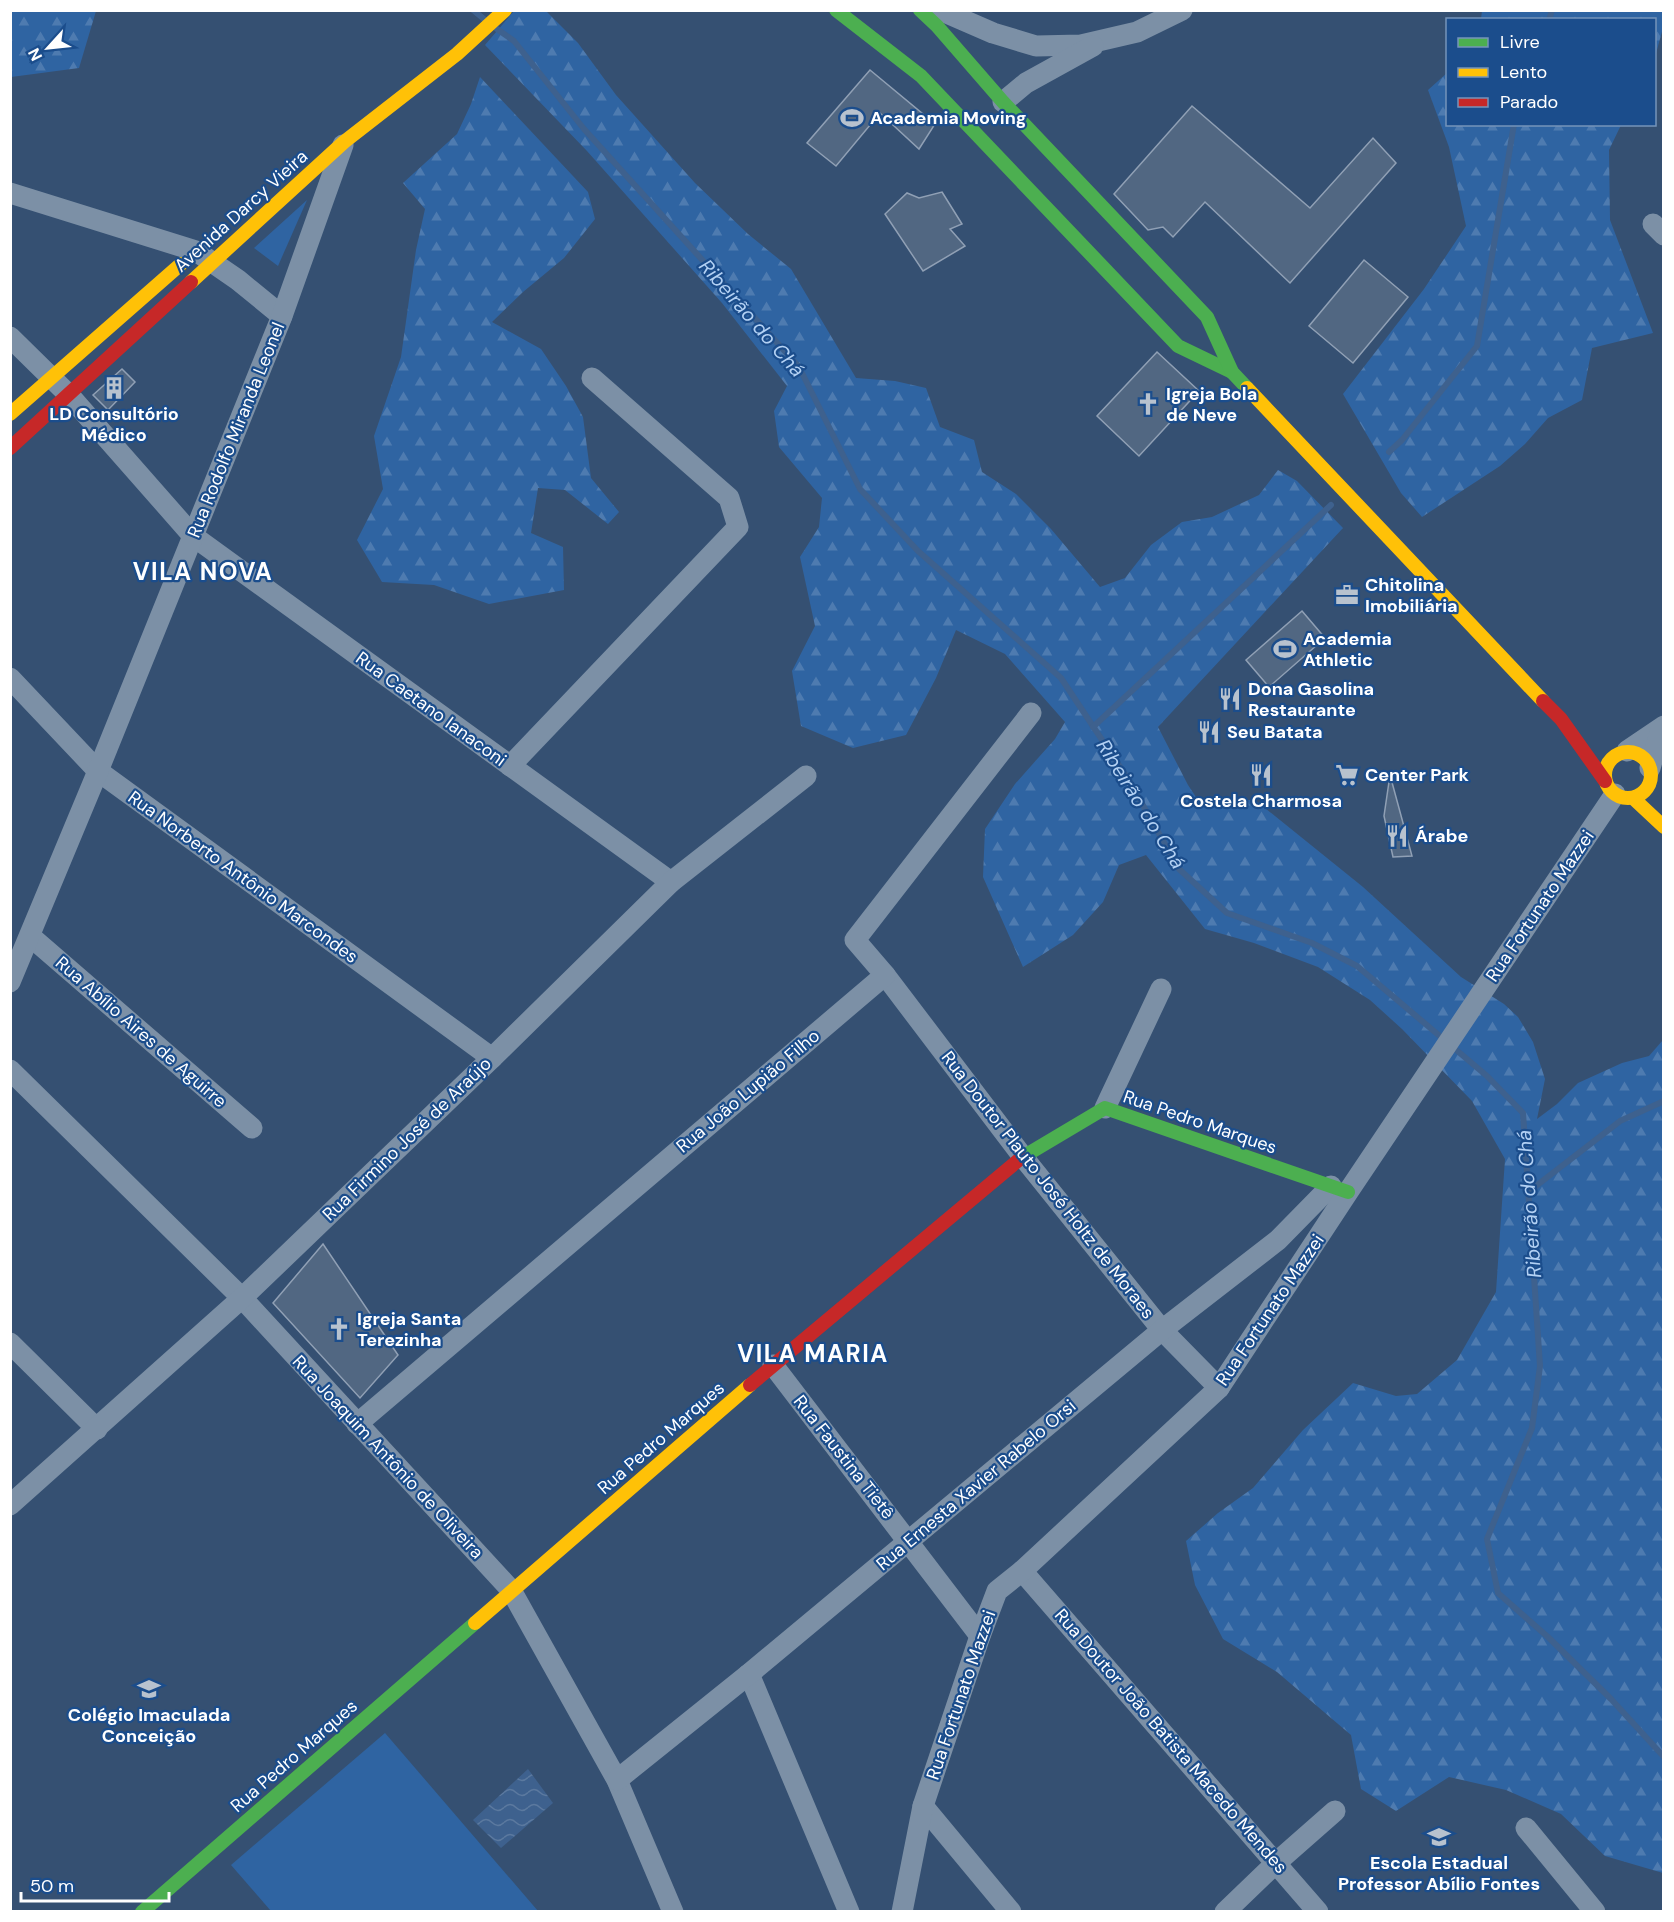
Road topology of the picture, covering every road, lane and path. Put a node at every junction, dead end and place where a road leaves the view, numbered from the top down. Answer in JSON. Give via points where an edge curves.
{"nodes":[{"id":1,"x":506,"y":10,"type":"edge"},
{"id":2,"x":836,"y":10,"type":"edge"},
{"id":3,"x":920,"y":10,"type":"edge"},
{"id":4,"x":940,"y":10,"type":"edge"},
{"id":5,"x":1182,"y":10,"type":"edge"},
{"id":6,"x":1104,"y":39,"type":"junction"},
{"id":7,"x":1003,"y":102,"type":"junction"},
{"id":8,"x":337,"y":137,"type":"junction"},
{"id":9,"x":10,"y":193,"type":"edge"},
{"id":10,"x":204,"y":252,"type":"junction"},
{"id":11,"x":282,"y":316,"type":"junction"},
{"id":12,"x":10,"y":337,"type":"edge"},
{"id":13,"x":1232,"y":372,"type":"junction"},
{"id":14,"x":51,"y":378,"type":"junction"},
{"id":15,"x":592,"y":378,"type":"dead end"},
{"id":16,"x":69,"y":395,"type":"junction"},
{"id":17,"x":10,"y":414,"type":"edge"},
{"id":18,"x":10,"y":448,"type":"edge"},
{"id":19,"x":193,"y":536,"type":"junction"},
{"id":20,"x":10,"y":678,"type":"edge"},
{"id":21,"x":1031,"y":712,"type":"dead end"},
{"id":22,"x":1561,"y":719,"type":"junction"},
{"id":23,"x":1662,"y":728,"type":"edge"},
{"id":24,"x":1590,"y":736,"type":"dead end"},
{"id":25,"x":1618,"y":750,"type":"junction"},
{"id":26,"x":510,"y":766,"type":"junction"},
{"id":27,"x":1651,"y":770,"type":"junction"},
{"id":28,"x":98,"y":771,"type":"junction"},
{"id":29,"x":806,"y":776,"type":"dead end"},
{"id":30,"x":1618,"y":791,"type":"junction"},
{"id":31,"x":1664,"y":792,"type":"edge"},
{"id":32,"x":1664,"y":827,"type":"edge"},
{"id":33,"x":671,"y":882,"type":"junction"},
{"id":34,"x":30,"y":936,"type":"junction"},
{"id":35,"x":885,"y":975,"type":"junction"},
{"id":36,"x":10,"y":982,"type":"edge"},
{"id":37,"x":1161,"y":990,"type":"dead end"},
{"id":38,"x":492,"y":1058,"type":"junction"},
{"id":39,"x":10,"y":1070,"type":"edge"},
{"id":40,"x":1105,"y":1108,"type":"junction"},
{"id":41,"x":252,"y":1128,"type":"dead end"},
{"id":42,"x":1023,"y":1157,"type":"junction"},
{"id":43,"x":1340,"y":1189,"type":"junction"},
{"id":44,"x":242,"y":1298,"type":"junction"},
{"id":45,"x":1162,"y":1330,"type":"junction"},
{"id":46,"x":10,"y":1343,"type":"edge"},
{"id":47,"x":773,"y":1365,"type":"junction"},
{"id":48,"x":1219,"y":1388,"type":"junction"},
{"id":49,"x":357,"y":1424,"type":"junction"},
{"id":50,"x":97,"y":1429,"type":"junction"},
{"id":51,"x":10,"y":1505,"type":"edge"},
{"id":52,"x":909,"y":1541,"type":"junction"},
{"id":53,"x":1022,"y":1571,"type":"junction"},
{"id":54,"x":511,"y":1590,"type":"junction"},
{"id":55,"x":980,"y":1636,"type":"junction"},
{"id":56,"x":749,"y":1674,"type":"junction"},
{"id":57,"x":617,"y":1780,"type":"junction"},
{"id":58,"x":923,"y":1806,"type":"junction"},
{"id":59,"x":1335,"y":1811,"type":"dead end"},
{"id":60,"x":1526,"y":1828,"type":"dead end"},
{"id":61,"x":1277,"y":1862,"type":"junction"},
{"id":62,"x":666,"y":1908,"type":"edge"},
{"id":63,"x":142,"y":1911,"type":"edge"},
{"id":64,"x":849,"y":1911,"type":"edge"},
{"id":65,"x":902,"y":1911,"type":"edge"},
{"id":66,"x":1011,"y":1911,"type":"edge"},
{"id":67,"x":1225,"y":1911,"type":"edge"},
{"id":68,"x":1318,"y":1911,"type":"edge"},
{"id":69,"x":1595,"y":1911,"type":"edge"}],
"edges":[{"from":1,"to":8,"type":"main road","name":"Avenida Darcy Vieira","via":[[457,54]]},
{"from":2,"to":13,"type":"main road","via":[[921,76],[1178,346]]},
{"from":3,"to":7,"type":"main road"},
{"from":4,"to":6,"type":"street","via":[[1036,46],[1081,45]]},
{"from":5,"to":6,"type":"street","via":[[1137,32]]},
{"from":6,"to":7,"type":"street","via":[[1026,83]]},
{"from":7,"to":13,"type":"main road","via":[[1207,317]]},
{"from":8,"to":10,"type":"main road","name":"Avenida Darcy Vieira"},
{"from":8,"to":11,"type":"street","name":"Rua Rodolfo Miranda Leonel"},
{"from":9,"to":10,"type":"street"},
{"from":10,"to":11,"type":"street"},
{"from":10,"to":14,"type":"main road","name":"Avenida Darcy Vieira"},
{"from":10,"to":16,"type":"main road","name":"Avenida Darcy Vieira"},
{"from":11,"to":19,"type":"street","name":"Rua Rodolfo Miranda Leonel"},
{"from":12,"to":14,"type":"street","name":"Rua Caetano Ianaconi"},
{"from":13,"to":22,"type":"main road"},
{"from":14,"to":16,"type":"street","name":"Rua Caetano Ianaconi"},
{"from":14,"to":17,"type":"main road","name":"Avenida Darcy Vieira"},
{"from":15,"to":26,"type":"street","via":[[729,498],[738,527]]},
{"from":16,"to":18,"type":"main road","name":"Avenida Darcy Vieira"},
{"from":16,"to":19,"type":"street","name":"Rua Caetano Ianaconi"},
{"from":19,"to":26,"type":"street","name":"Rua Caetano Ianaconi"},
{"from":19,"to":28,"type":"street","name":"Rua Rodolfo Miranda Leonel"},
{"from":20,"to":28,"type":"street","name":"Rua Norberto Antônio Marcondes"},
{"from":21,"to":35,"type":"street","via":[[855,940]]},
{"from":22,"to":24,"type":"main road"},
{"from":22,"to":30,"type":"main road"},
{"from":23,"to":25,"type":"street"},
{"from":23,"to":27,"type":"street"},
{"from":25,"to":27,"type":"main road","via":[[1641,756]]},
{"from":25,"to":30,"type":"main road","via":[[1605,770]]},
{"from":26,"to":33,"type":"street","name":"Rua Caetano Ianaconi"},
{"from":27,"to":30,"type":"main road","via":[[1646,790]]},
{"from":27,"to":31,"type":"main road"},
{"from":28,"to":34,"type":"street","name":"Rua Rodolfo Miranda Leonel"},
{"from":28,"to":38,"type":"street","name":"Rua Norberto Antônio Marcondes"},
{"from":29,"to":33,"type":"street","name":"Rua Firmino José de Araújo"},
{"from":30,"to":32,"type":"main road"},
{"from":30,"to":43,"type":"street","name":"Rua Fortunato Mazzei","via":[[1431,1068]]},
{"from":33,"to":38,"type":"street","name":"Rua Firmino José de Araújo"},
{"from":34,"to":36,"type":"street","name":"Rua Rodolfo Miranda Leonel"},
{"from":34,"to":41,"type":"street","name":"Rua Abílio Aires de Aguirre"},
{"from":35,"to":42,"type":"street","name":"Rua Doutor Plauto José Holtz de Moraes"},
{"from":35,"to":49,"type":"street","name":"Rua João Lupião Filho"},
{"from":37,"to":40,"type":"street"},
{"from":38,"to":44,"type":"street","name":"Rua Firmino José de Araújo"},
{"from":39,"to":44,"type":"street","name":"Rua Joaquim Antônio de Oliveira"},
{"from":40,"to":42,"type":"main road","name":"Rua Pedro Marques"},
{"from":40,"to":43,"type":"main road","name":"Rua Pedro Marques"},
{"from":42,"to":45,"type":"street","name":"Rua Doutor Plauto José Holtz de Moraes"},
{"from":42,"to":47,"type":"main road","name":"Rua Pedro Marques"},
{"from":43,"to":45,"type":"street","name":"Rua Ernesta Xavier Rabelo Orsi"},
{"from":43,"to":48,"type":"street","name":"Rua Fortunato Mazzei"},
{"from":44,"to":49,"type":"street","name":"Rua Joaquim Antônio de Oliveira"},
{"from":44,"to":50,"type":"street","name":"Rua Firmino José de Araújo"},
{"from":45,"to":48,"type":"street","name":"Rua Doutor Plauto José Holtz de Moraes"},
{"from":45,"to":52,"type":"street","name":"Rua Ernesta Xavier Rabelo Orsi"},
{"from":46,"to":50,"type":"street"},
{"from":47,"to":52,"type":"street","name":"Rua Faustina Tietê"},
{"from":47,"to":54,"type":"main road","name":"Rua Pedro Marques"},
{"from":48,"to":53,"type":"street","name":"Rua Fortunato Mazzei"},
{"from":49,"to":54,"type":"street","name":"Rua Joaquim Antônio de Oliveira"},
{"from":50,"to":51,"type":"street","name":"Rua Firmino José de Araújo"},
{"from":52,"to":55,"type":"street","name":"Rua Faustina Tietê"},
{"from":52,"to":56,"type":"street","name":"Rua Ernesta Xavier Rabelo Orsi"},
{"from":53,"to":55,"type":"street","name":"Rua Fortunato Mazzei","via":[[997,1592]]},
{"from":53,"to":61,"type":"street","name":"Rua Doutor João Batista Macedo Mendes"},
{"from":54,"to":57,"type":"street","name":"Rua Joaquim Antônio de Oliveira"},
{"from":54,"to":63,"type":"main road","name":"Rua Pedro Marques"},
{"from":55,"to":58,"type":"street","name":"Rua Fortunato Mazzei"},
{"from":56,"to":57,"type":"street","name":"Rua Ernesta Xavier Rabelo Orsi"},
{"from":56,"to":64,"type":"street"},
{"from":57,"to":62,"type":"street","name":"Rua Joaquim Antônio de Oliveira"},
{"from":58,"to":65,"type":"street","name":"Rua Fortunato Mazzei"},
{"from":58,"to":66,"type":"street"},
{"from":59,"to":61,"type":"street"},
{"from":60,"to":69,"type":"street"},
{"from":61,"to":67,"type":"street"},
{"from":61,"to":68,"type":"street","name":"Rua Doutor João Batista Macedo Mendes"}]}
